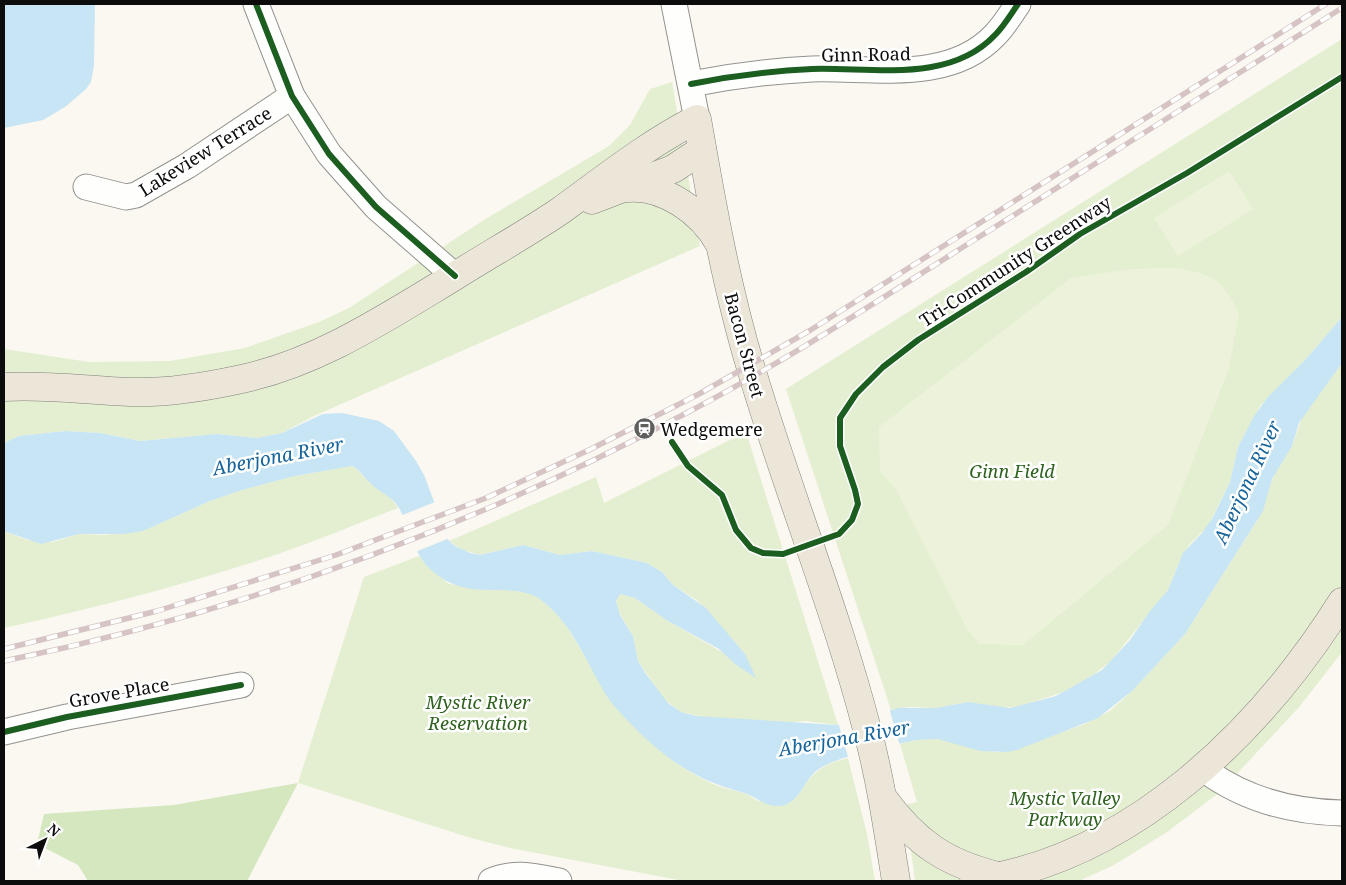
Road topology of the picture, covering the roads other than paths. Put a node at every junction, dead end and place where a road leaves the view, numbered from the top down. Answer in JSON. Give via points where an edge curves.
{"nodes":[{"id":1,"x":256,"y":4,"type":"edge"},
{"id":2,"x":674,"y":4,"type":"edge"},
{"id":3,"x":1018,"y":4,"type":"edge"},
{"id":4,"x":691,"y":84,"type":"junction"},
{"id":5,"x":292,"y":96,"type":"junction"},
{"id":6,"x":697,"y":119,"type":"junction"},
{"id":7,"x":702,"y":150,"type":"junction"},
{"id":8,"x":86,"y":187,"type":"dead end"},
{"id":9,"x":624,"y":189,"type":"junction"},
{"id":10,"x":556,"y":214,"type":"junction"},
{"id":11,"x":721,"y":247,"type":"junction"},
{"id":12,"x":455,"y":276,"type":"junction"},
{"id":13,"x":4,"y":387,"type":"edge"},
{"id":14,"x":1342,"y":602,"type":"edge"},
{"id":15,"x":241,"y":685,"type":"dead end"},
{"id":16,"x":4,"y":732,"type":"edge"},
{"id":17,"x":1202,"y":768,"type":"junction"},
{"id":18,"x":882,"y":797,"type":"junction"},
{"id":19,"x":1342,"y":813,"type":"edge"},
{"id":20,"x":1002,"y":877,"type":"junction"},
{"id":21,"x":491,"y":881,"type":"edge"},
{"id":22,"x":559,"y":881,"type":"edge"},
{"id":23,"x":896,"y":881,"type":"edge"},
{"id":24,"x":974,"y":881,"type":"edge"}],
"edges":[{"from":1,"to":5,"type":"street"},
{"from":2,"to":4,"type":"street","name":"Bacon Street"},
{"from":3,"to":4,"type":"street","name":"Ginn Road","via":[[995,35],[973,52],[936,65],[894,70],[776,71]]},
{"from":4,"to":6,"type":"street","name":"Bacon Street"},
{"from":5,"to":8,"type":"street","name":"Lakeview Terrace","via":[[187,166],[136,195],[126,197]]},
{"from":5,"to":12,"type":"street","via":[[329,154],[376,207]]},
{"from":6,"to":7,"type":"main road","name":"Bacon Street"},
{"from":6,"to":10,"type":"main road","via":[[660,140]]},
{"from":7,"to":9,"type":"main road","via":[[682,165]]},
{"from":7,"to":11,"type":"main road","name":"Bacon Street"},
{"from":9,"to":10,"type":"main road"},
{"from":9,"to":11,"type":"main road","via":[[652,190],[678,202],[704,224]]},
{"from":10,"to":12,"type":"main road"},
{"from":11,"to":18,"type":"main road","name":"Bacon Street","via":[[755,382],[860,702]]},
{"from":12,"to":13,"type":"main road","via":[[346,340],[286,366],[239,380],[137,392]]},
{"from":14,"to":17,"type":"main road","via":[[1280,686]]},
{"from":15,"to":16,"type":"street","name":"Grove Place"},
{"from":17,"to":19,"type":"street","via":[[1228,786],[1256,798],[1302,810]]},
{"from":17,"to":20,"type":"main road","via":[[1152,809],[1104,838],[1059,858]]},
{"from":18,"to":20,"type":"main road","via":[[905,825],[935,852],[961,865]]},
{"from":18,"to":23,"type":"main road","name":"Bacon Street"},
{"from":20,"to":24,"type":"main road"},
{"from":21,"to":22,"type":"street","via":[[508,874]]}]}
